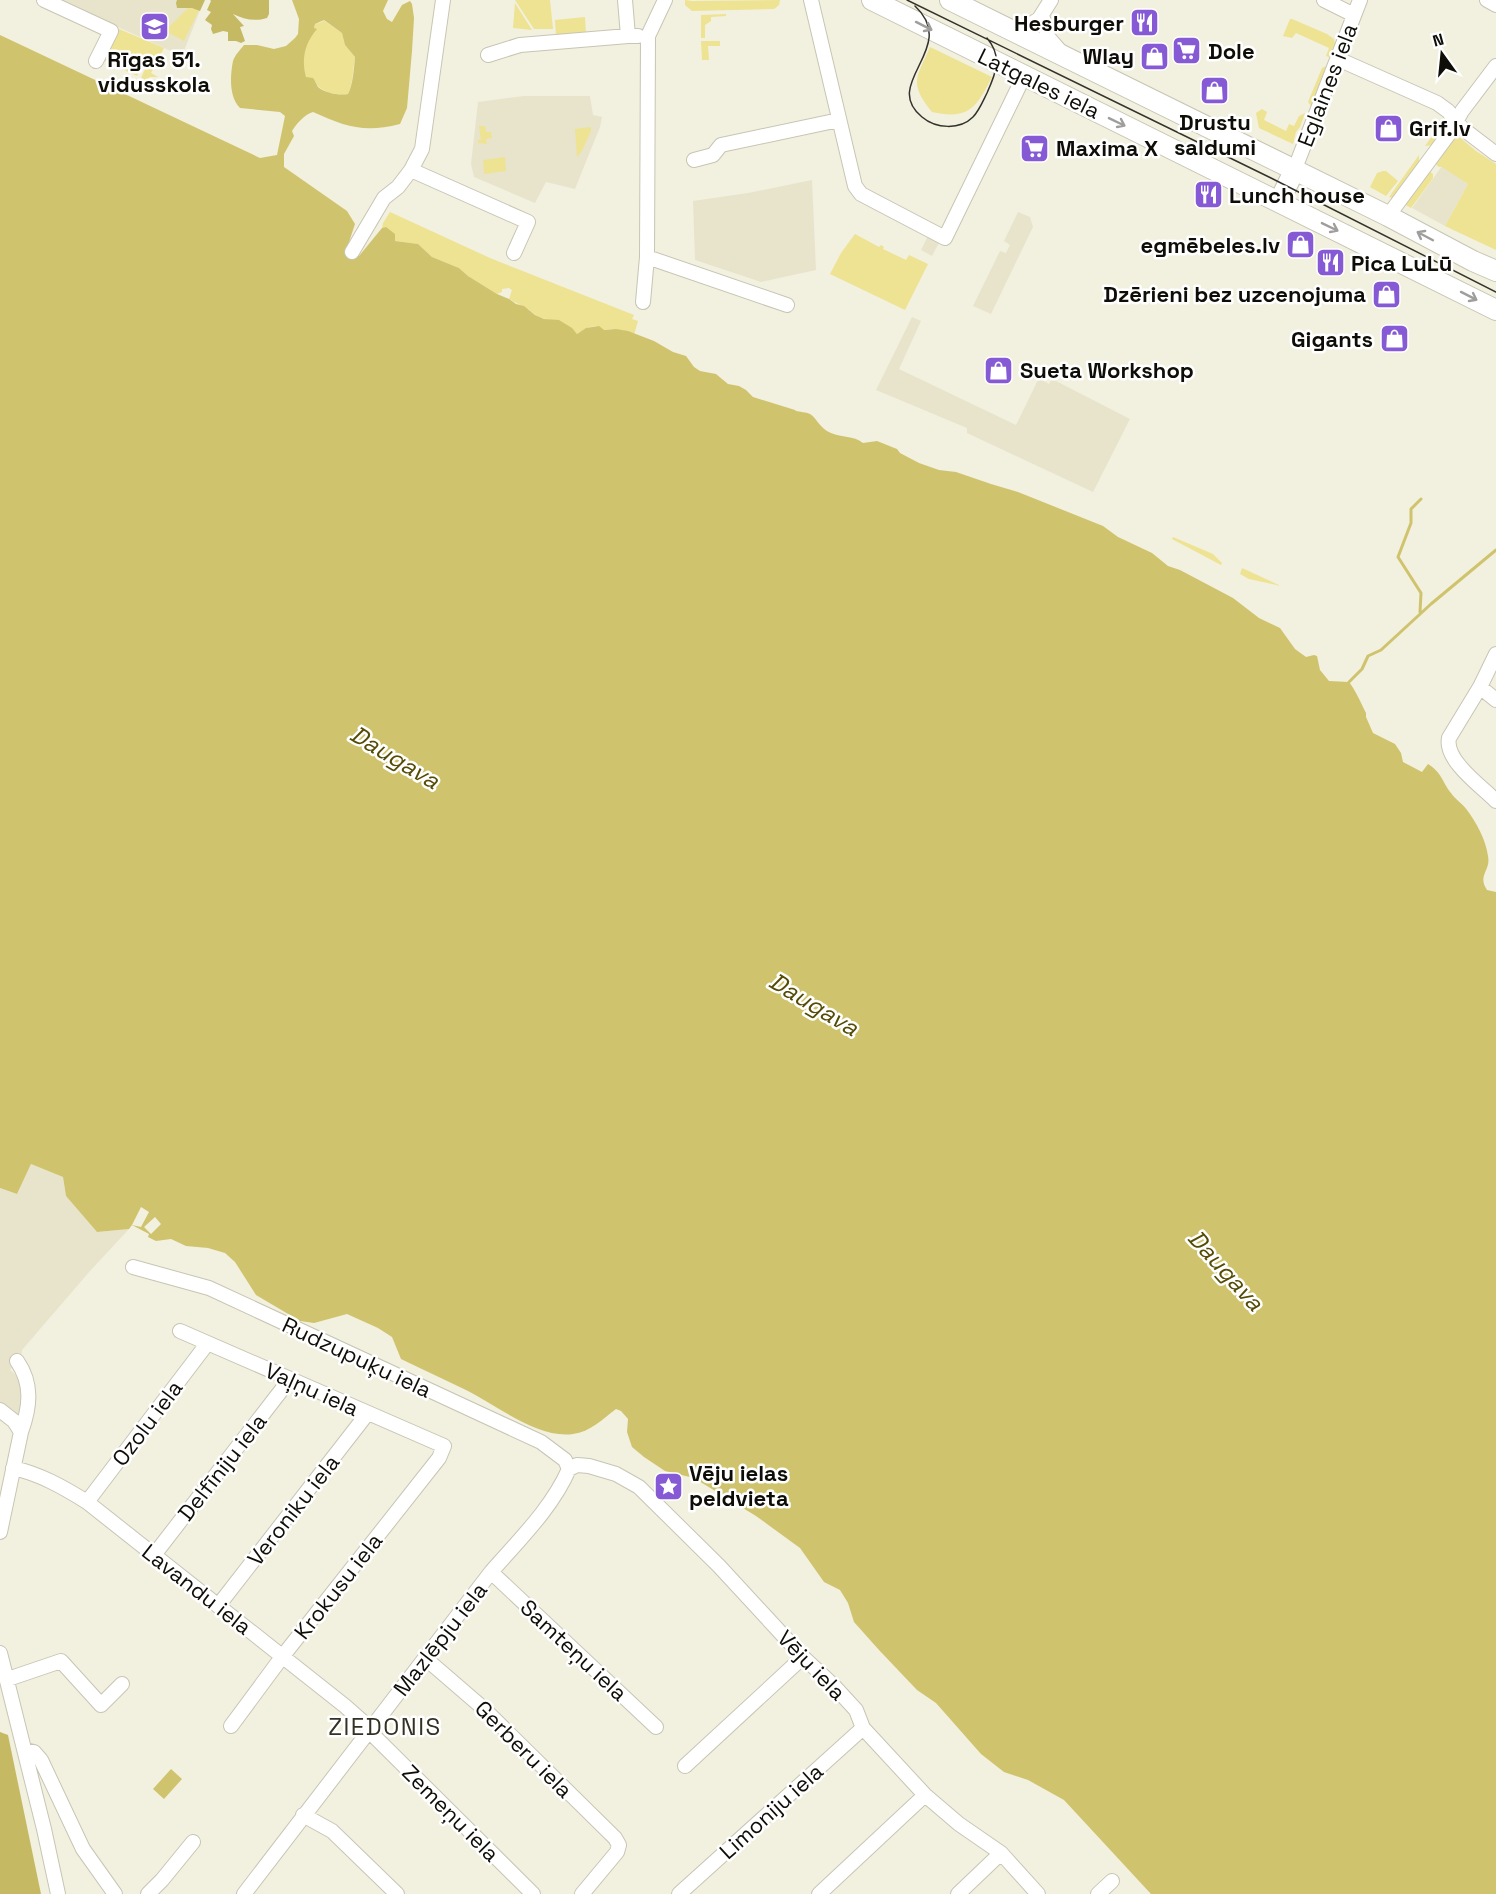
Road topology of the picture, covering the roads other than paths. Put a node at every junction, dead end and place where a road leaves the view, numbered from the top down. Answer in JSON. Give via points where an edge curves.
{"nodes":[{"id":1,"x":44,"y":0,"type":"edge"},
{"id":2,"x":444,"y":0,"type":"edge"},
{"id":3,"x":625,"y":0,"type":"edge"},
{"id":4,"x":665,"y":0,"type":"edge"},
{"id":5,"x":811,"y":0,"type":"edge"},
{"id":6,"x":872,"y":0,"type":"edge"},
{"id":7,"x":950,"y":0,"type":"edge"},
{"id":8,"x":1051,"y":0,"type":"edge"},
{"id":9,"x":1324,"y":0,"type":"edge"},
{"id":10,"x":1360,"y":0,"type":"edge"},
{"id":11,"x":1487,"y":0,"type":"edge"},
{"id":12,"x":1496,"y":5,"type":"edge"},
{"id":13,"x":1042,"y":15,"type":"junction"},
{"id":14,"x":1354,"y":15,"type":"junction"},
{"id":15,"x":1017,"y":33,"type":"junction"},
{"id":16,"x":628,"y":36,"type":"junction"},
{"id":17,"x":648,"y":36,"type":"junction"},
{"id":18,"x":488,"y":55,"type":"dead end"},
{"id":19,"x":1068,"y":59,"type":"junction"},
{"id":20,"x":1338,"y":59,"type":"junction"},
{"id":21,"x":96,"y":61,"type":"dead end"},
{"id":22,"x":1496,"y":66,"type":"edge"},
{"id":23,"x":1024,"y":76,"type":"junction"},
{"id":24,"x":839,"y":120,"type":"junction"},
{"id":25,"x":1456,"y":121,"type":"junction"},
{"id":26,"x":1496,"y":154,"type":"edge"},
{"id":27,"x":694,"y":160,"type":"dead end"},
{"id":28,"x":411,"y":170,"type":"junction"},
{"id":29,"x":1294,"y":171,"type":"junction"},
{"id":30,"x":1279,"y":202,"type":"junction"},
{"id":31,"x":1388,"y":216,"type":"junction"},
{"id":32,"x":352,"y":252,"type":"dead end"},
{"id":33,"x":514,"y":253,"type":"dead end"},
{"id":34,"x":647,"y":257,"type":"junction"},
{"id":35,"x":1496,"y":271,"type":"edge"},
{"id":36,"x":643,"y":302,"type":"dead end"},
{"id":37,"x":787,"y":305,"type":"dead end"},
{"id":38,"x":1496,"y":310,"type":"edge"},
{"id":39,"x":1496,"y":654,"type":"edge"},
{"id":40,"x":1480,"y":687,"type":"junction"},
{"id":41,"x":1496,"y":700,"type":"edge"},
{"id":42,"x":1496,"y":801,"type":"edge"},
{"id":43,"x":133,"y":1267,"type":"dead end"},
{"id":44,"x":180,"y":1331,"type":"dead end"},
{"id":45,"x":207,"y":1344,"type":"junction"},
{"id":46,"x":17,"y":1361,"type":"dead end"},
{"id":47,"x":290,"y":1379,"type":"junction"},
{"id":48,"x":0,"y":1410,"type":"edge"},
{"id":49,"x":367,"y":1414,"type":"junction"},
{"id":50,"x":21,"y":1432,"type":"junction"},
{"id":51,"x":444,"y":1446,"type":"joint"},
{"id":52,"x":12,"y":1468,"type":"junction"},
{"id":53,"x":569,"y":1469,"type":"junction"},
{"id":54,"x":87,"y":1502,"type":"junction"},
{"id":55,"x":0,"y":1532,"type":"edge"},
{"id":56,"x":154,"y":1555,"type":"junction"},
{"id":57,"x":491,"y":1572,"type":"junction"},
{"id":58,"x":218,"y":1606,"type":"junction"},
{"id":59,"x":0,"y":1653,"type":"edge"},
{"id":60,"x":282,"y":1657,"type":"junction"},
{"id":61,"x":803,"y":1657,"type":"junction"},
{"id":62,"x":425,"y":1658,"type":"junction"},
{"id":63,"x":8,"y":1679,"type":"junction"},
{"id":64,"x":122,"y":1684,"type":"dead end"},
{"id":65,"x":231,"y":1726,"type":"dead end"},
{"id":66,"x":656,"y":1727,"type":"dead end"},
{"id":67,"x":863,"y":1728,"type":"junction"},
{"id":68,"x":370,"y":1730,"type":"junction"},
{"id":69,"x":25,"y":1750,"type":"junction"},
{"id":70,"x":685,"y":1766,"type":"dead end"},
{"id":71,"x":925,"y":1795,"type":"junction"},
{"id":72,"x":303,"y":1815,"type":"junction"},
{"id":73,"x":193,"y":1842,"type":"dead end"},
{"id":74,"x":1001,"y":1853,"type":"junction"},
{"id":75,"x":1112,"y":1881,"type":"dead end"},
{"id":76,"x":684,"y":1892,"type":"edge"},
{"id":77,"x":58,"y":1894,"type":"edge"},
{"id":78,"x":115,"y":1894,"type":"edge"},
{"id":79,"x":148,"y":1894,"type":"edge"},
{"id":80,"x":244,"y":1894,"type":"edge"},
{"id":81,"x":397,"y":1894,"type":"edge"},
{"id":82,"x":533,"y":1894,"type":"edge"},
{"id":83,"x":582,"y":1894,"type":"edge"},
{"id":84,"x":819,"y":1894,"type":"edge"},
{"id":85,"x":958,"y":1894,"type":"edge"},
{"id":86,"x":1038,"y":1894,"type":"edge"},
{"id":87,"x":1098,"y":1894,"type":"edge"}],
"edges":[{"from":1,"to":21,"type":"street","via":[[111,31]]},
{"from":2,"to":28,"type":"street","via":[[426,131]]},
{"from":3,"to":16,"type":"street"},
{"from":4,"to":17,"type":"street"},
{"from":5,"to":24,"type":"street"},
{"from":6,"to":23,"type":"highway","name":"Latgales iela","one_way":true},
{"from":7,"to":15,"type":"highway","name":"Latgales iela"},
{"from":8,"to":13,"type":"street"},
{"from":9,"to":14,"type":"street"},
{"from":10,"to":14,"type":"street","name":"Eglaines iela"},
{"from":11,"to":12,"type":"street"},
{"from":13,"to":15,"type":"street"},
{"from":13,"to":19,"type":"street","via":[[1048,36]]},
{"from":14,"to":20,"type":"street","name":"Eglaines iela"},
{"from":15,"to":19,"type":"highway","name":"Latgales iela"},
{"from":16,"to":17,"type":"street"},
{"from":16,"to":18,"type":"street","via":[[520,45]]},
{"from":17,"to":34,"type":"street"},
{"from":19,"to":29,"type":"highway","name":"Latgales iela"},
{"from":20,"to":25,"type":"street","via":[[1437,103]]},
{"from":20,"to":29,"type":"street","name":"Eglaines iela"},
{"from":22,"to":25,"type":"street"},
{"from":23,"to":24,"type":"street","via":[[945,238],[861,194],[855,186]]},
{"from":23,"to":30,"type":"highway","name":"Latgales iela","one_way":true},
{"from":24,"to":27,"type":"street","via":[[724,144],[713,155]]},
{"from":25,"to":26,"type":"street"},
{"from":25,"to":31,"type":"street"},
{"from":28,"to":32,"type":"street","via":[[384,198]]},
{"from":28,"to":33,"type":"street","via":[[528,222]]},
{"from":29,"to":30,"type":"highway"},
{"from":29,"to":31,"type":"highway","name":"Latgales iela"},
{"from":30,"to":38,"type":"highway","name":"Latgales iela","one_way":true},
{"from":35,"to":31,"type":"highway","name":"Latgales iela","one_way":true},
{"from":34,"to":36,"type":"street"},
{"from":34,"to":37,"type":"street"},
{"from":39,"to":40,"type":"street"},
{"from":40,"to":41,"type":"street"},
{"from":40,"to":42,"type":"street","via":[[1449,738],[1448,750]]},
{"from":43,"to":53,"type":"street","name":"Rudzupuķu iela","via":[[209,1288],[466,1407],[541,1442],[565,1460]]},
{"from":44,"to":45,"type":"street","name":"Vaļņu iela"},
{"from":45,"to":47,"type":"street","name":"Vaļņu iela"},
{"from":45,"to":54,"type":"street","name":"Ozolu iela"},
{"from":46,"to":50,"type":"street","via":[[26,1379],[29,1399]]},
{"from":47,"to":49,"type":"street","name":"Vaļņu iela"},
{"from":47,"to":56,"type":"street","name":"Delfīniju iela"},
{"from":48,"to":50,"type":"street"},
{"from":49,"to":51,"type":"street","name":"Vaļņu iela"},
{"from":49,"to":58,"type":"street","name":"Veroniku iela"},
{"from":50,"to":52,"type":"street"},
{"from":51,"to":60,"type":"street","name":"Krokusu iela","via":[[439,1458]]},
{"from":52,"to":54,"type":"street","name":"Lavandu iela","via":[[51,1480]]},
{"from":52,"to":55,"type":"street"},
{"from":53,"to":57,"type":"street","name":"Mazlēpju iela","via":[[529,1528]]},
{"from":53,"to":61,"type":"street","name":"Vēju iela","via":[[589,1466],[616,1474],[639,1487]]},
{"from":54,"to":56,"type":"street","name":"Lavandu iela"},
{"from":56,"to":58,"type":"street","name":"Lavandu iela"},
{"from":57,"to":62,"type":"street","name":"Mazlēpju iela"},
{"from":57,"to":66,"type":"street","name":"Samteņu iela"},
{"from":58,"to":60,"type":"street","name":"Lavandu iela"},
{"from":59,"to":63,"type":"street"},
{"from":60,"to":65,"type":"street","name":"Krokusu iela"},
{"from":60,"to":68,"type":"street","name":"Lavandu iela"},
{"from":61,"to":67,"type":"street","name":"Vēju iela","via":[[856,1710]]},
{"from":61,"to":70,"type":"street"},
{"from":62,"to":68,"type":"street","name":"Mazlēpju iela"},
{"from":62,"to":83,"type":"street","name":"Gerberu iela","via":[[483,1708],[615,1838],[619,1845],[616,1852]]},
{"from":63,"to":64,"type":"street","via":[[61,1661],[101,1705]]},
{"from":63,"to":69,"type":"street"},
{"from":67,"to":71,"type":"street","name":"Vēju iela"},
{"from":67,"to":76,"type":"street","name":"Limoniju iela"},
{"from":68,"to":72,"type":"street","name":"Mazlēpju iela"},
{"from":68,"to":82,"type":"street","name":"Zemeņu iela"},
{"from":69,"to":77,"type":"street"},
{"from":69,"to":78,"type":"street","via":[[34,1752],[41,1760],[83,1850]]},
{"from":71,"to":74,"type":"street","name":"Vēju iela","via":[[958,1824]]},
{"from":71,"to":84,"type":"street"},
{"from":72,"to":80,"type":"street","name":"Mazlēpju iela"},
{"from":72,"to":81,"type":"street","via":[[332,1831]]},
{"from":73,"to":79,"type":"street"},
{"from":74,"to":85,"type":"street"},
{"from":74,"to":86,"type":"street","name":"Vēju iela"},
{"from":75,"to":87,"type":"street"}]}
